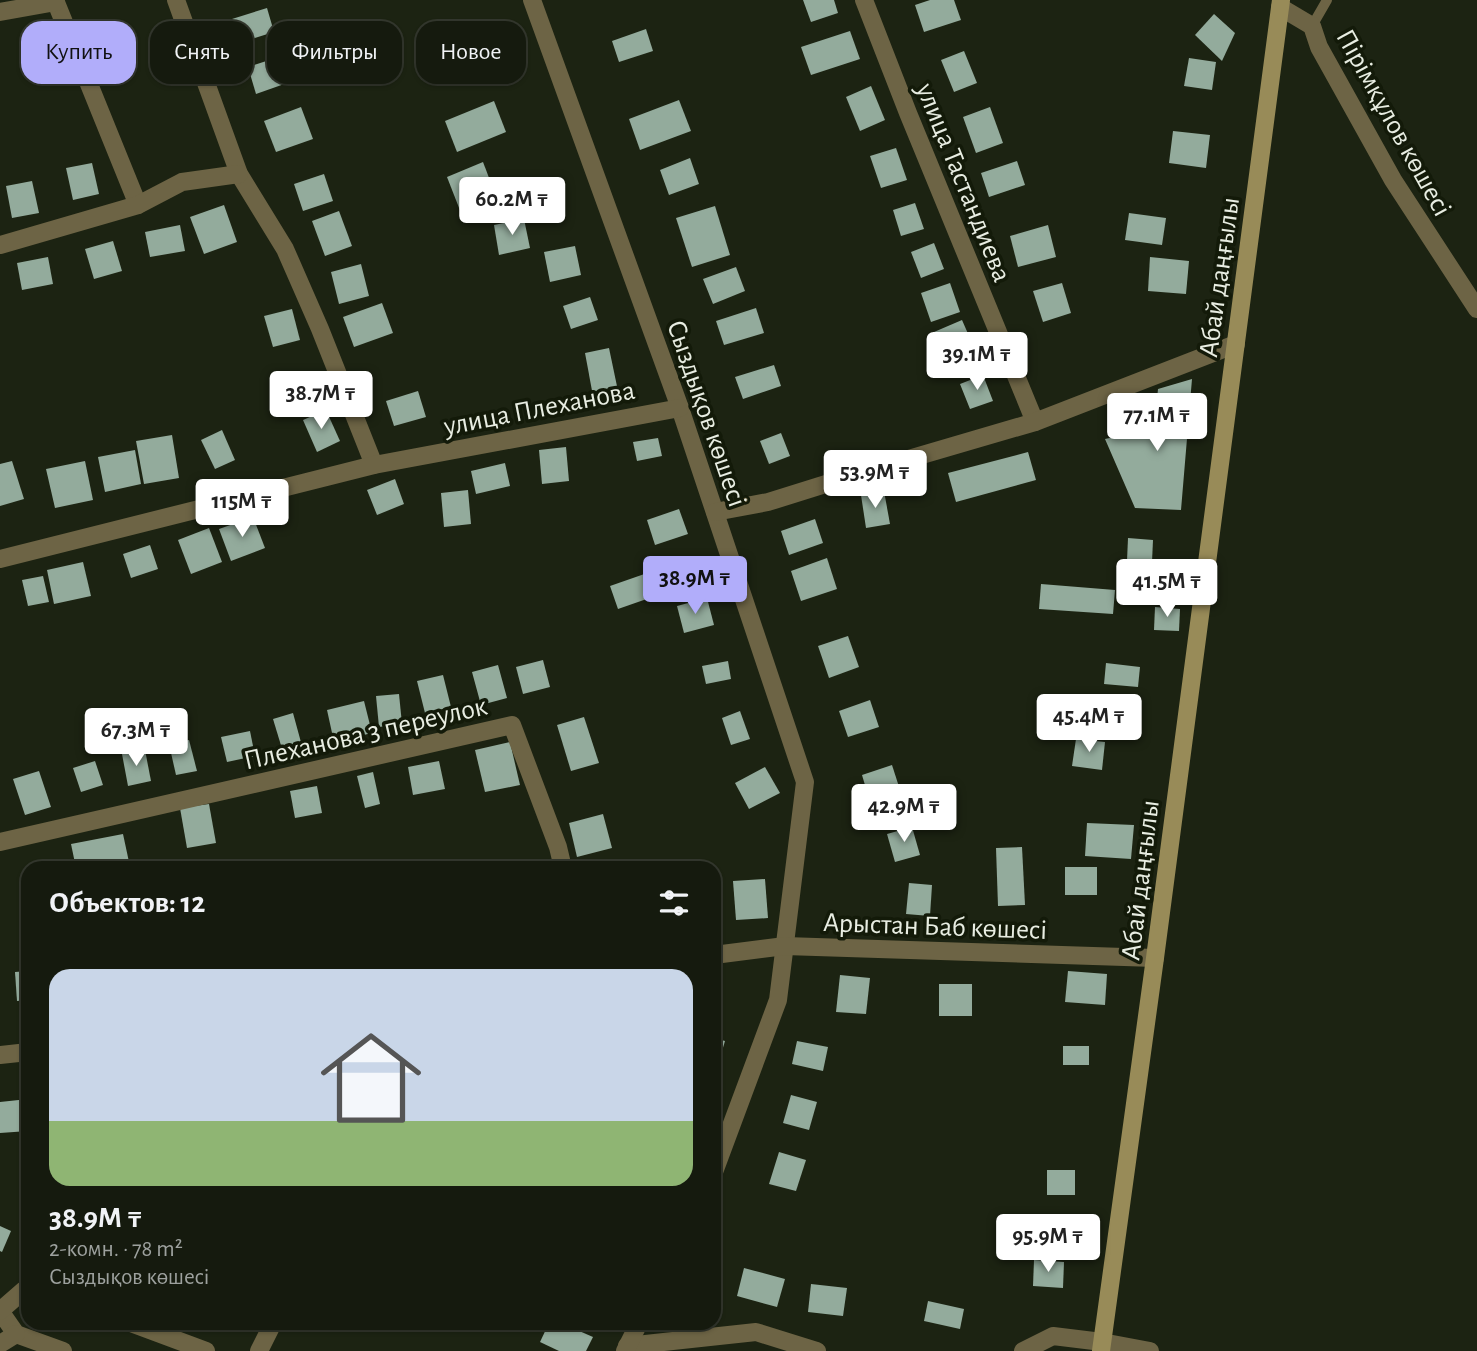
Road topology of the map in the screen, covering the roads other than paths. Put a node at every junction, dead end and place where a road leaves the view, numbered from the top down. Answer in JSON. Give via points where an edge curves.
{"nodes":[{"id":1,"x":176,"y":0,"type":"edge"},
{"id":2,"x":532,"y":0,"type":"edge"},
{"id":3,"x":864,"y":0,"type":"edge"},
{"id":4,"x":1327,"y":0,"type":"edge"},
{"id":5,"x":55,"y":1,"type":"edge"},
{"id":6,"x":1281,"y":4,"type":"edge"},
{"id":7,"x":0,"y":12,"type":"edge"},
{"id":8,"x":1312,"y":26,"type":"junction"},
{"id":9,"x":239,"y":174,"type":"junction"},
{"id":10,"x":138,"y":205,"type":"junction"},
{"id":11,"x":0,"y":245,"type":"edge"},
{"id":12,"x":1477,"y":309,"type":"edge"},
{"id":13,"x":1236,"y":344,"type":"junction"},
{"id":14,"x":680,"y":408,"type":"junction"},
{"id":15,"x":1035,"y":422,"type":"junction"},
{"id":16,"x":374,"y":465,"type":"junction"},
{"id":17,"x":715,"y":512,"type":"junction"},
{"id":18,"x":0,"y":559,"type":"edge"},
{"id":19,"x":0,"y":842,"type":"edge"},
{"id":20,"x":561,"y":861,"type":"edge"},
{"id":21,"x":785,"y":946,"type":"junction"},
{"id":22,"x":721,"y":954,"type":"edge"},
{"id":23,"x":1155,"y":958,"type":"junction"},
{"id":24,"x":21,"y":1052,"type":"edge"},
{"id":25,"x":0,"y":1053,"type":"edge"},
{"id":26,"x":721,"y":1153,"type":"edge"},
{"id":27,"x":21,"y":1293,"type":"edge"},
{"id":28,"x":0,"y":1311,"type":"edge"},
{"id":29,"x":150,"y":1330,"type":"edge"},
{"id":30,"x":270,"y":1330,"type":"edge"},
{"id":31,"x":635,"y":1330,"type":"edge"},
{"id":32,"x":16,"y":1334,"type":"junction"},
{"id":33,"x":0,"y":1343,"type":"edge"},
{"id":34,"x":697,"y":1344,"type":"edge"},
{"id":35,"x":1102,"y":1346,"type":"edge"},
{"id":36,"x":626,"y":1348,"type":"edge"},
{"id":37,"x":63,"y":1351,"type":"edge"},
{"id":38,"x":206,"y":1351,"type":"edge"},
{"id":39,"x":259,"y":1351,"type":"edge"},
{"id":40,"x":817,"y":1351,"type":"edge"},
{"id":41,"x":1023,"y":1351,"type":"edge"},
{"id":42,"x":1150,"y":1351,"type":"edge"}],
"edges":[{"from":1,"to":9,"type":"street"},
{"from":2,"to":14,"type":"street","name":"Сыздықов көшесі"},
{"from":3,"to":15,"type":"street","name":"улица Тастандиева"},
{"from":4,"to":8,"type":"lane"},
{"from":5,"to":7,"type":"street"},
{"from":5,"to":10,"type":"street"},
{"from":6,"to":8,"type":"street","name":"Пірімқұлов көшесі"},
{"from":6,"to":13,"type":"street","name":"Абай даңғылы"},
{"from":8,"to":12,"type":"street","name":"Пірімқұлов көшесі","via":[[1319,47],[1393,180]]},
{"from":9,"to":10,"type":"street","via":[[182,181]]},
{"from":9,"to":16,"type":"street","via":[[285,248]]},
{"from":10,"to":11,"type":"street"},
{"from":13,"to":15,"type":"street"},
{"from":13,"to":23,"type":"street","name":"Абай даңғылы"},
{"from":14,"to":16,"type":"street","name":"улица Плеханова"},
{"from":14,"to":17,"type":"street","name":"Сыздықов көшесі"},
{"from":15,"to":17,"type":"street","via":[[768,502]]},
{"from":16,"to":18,"type":"street","name":"улица Плеханова"},
{"from":17,"to":21,"type":"street","name":"Сыздықов көшесі","via":[[805,782]]},
{"from":19,"to":20,"type":"street","name":"Плеханова 3 переулок","via":[[512,725]]},
{"from":21,"to":22,"type":"street","name":"Арыстан Баб көшесі"},
{"from":21,"to":23,"type":"street","name":"Арыстан Баб көшесі"},
{"from":21,"to":26,"type":"street","name":"Сыздықов көшесі","via":[[778,1000]]},
{"from":23,"to":35,"type":"street","name":"Абай даңғылы"},
{"from":24,"to":25,"type":"street"},
{"from":27,"to":28,"type":"street"},
{"from":28,"to":32,"type":"street"},
{"from":29,"to":38,"type":"street"},
{"from":30,"to":39,"type":"street"},
{"from":31,"to":36,"type":"street"},
{"from":32,"to":33,"type":"street"},
{"from":32,"to":37,"type":"street"},
{"from":34,"to":36,"type":"street"},
{"from":34,"to":40,"type":"street","via":[[756,1332]]},
{"from":35,"to":41,"type":"street","via":[[1054,1336]]},
{"from":35,"to":42,"type":"street"}]}
